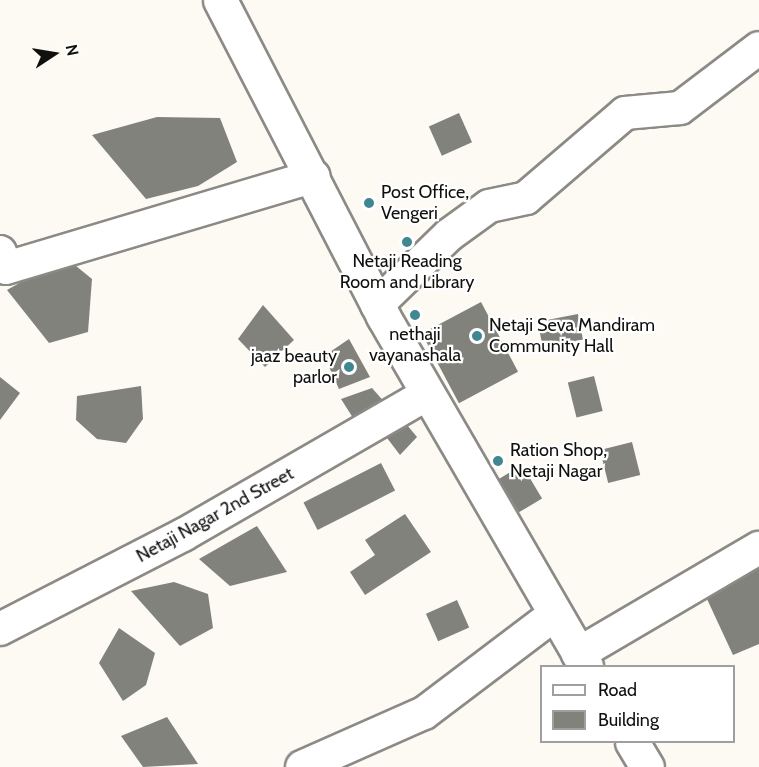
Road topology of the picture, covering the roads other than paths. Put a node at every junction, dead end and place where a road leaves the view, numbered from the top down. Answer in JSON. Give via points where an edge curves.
{"nodes":[{"id":1,"x":220,"y":0,"type":"edge"},
{"id":2,"x":759,"y":48,"type":"edge"},
{"id":3,"x":314,"y":176,"type":"junction"},
{"id":4,"x":0,"y":252,"type":"edge"},
{"id":5,"x":377,"y":305,"type":"junction"},
{"id":6,"x":427,"y":394,"type":"junction"},
{"id":7,"x":759,"y":548,"type":"edge"},
{"id":8,"x":555,"y":614,"type":"junction"},
{"id":9,"x":0,"y":629,"type":"edge"},
{"id":10,"x":582,"y":660,"type":"edge"},
{"id":11,"x":633,"y":743,"type":"edge"},
{"id":12,"x":302,"y":767,"type":"edge"},
{"id":13,"x":647,"y":767,"type":"edge"}],
"edges":[{"from":1,"to":3,"type":"main road"},
{"from":2,"to":5,"type":"street","via":[[680,108],[626,113],[526,198],[489,206],[449,235]]},
{"from":3,"to":4,"type":"street","via":[[6,268]]},
{"from":3,"to":5,"type":"main road"},
{"from":5,"to":6,"type":"main road"},
{"from":6,"to":8,"type":"main road"},
{"from":6,"to":9,"type":"street","name":"Netaji Nagar 2nd Street","via":[[183,535]]},
{"from":7,"to":10,"type":"street"},
{"from":8,"to":10,"type":"main road"},
{"from":8,"to":12,"type":"street","via":[[424,713]]},
{"from":11,"to":13,"type":"main road"}]}
